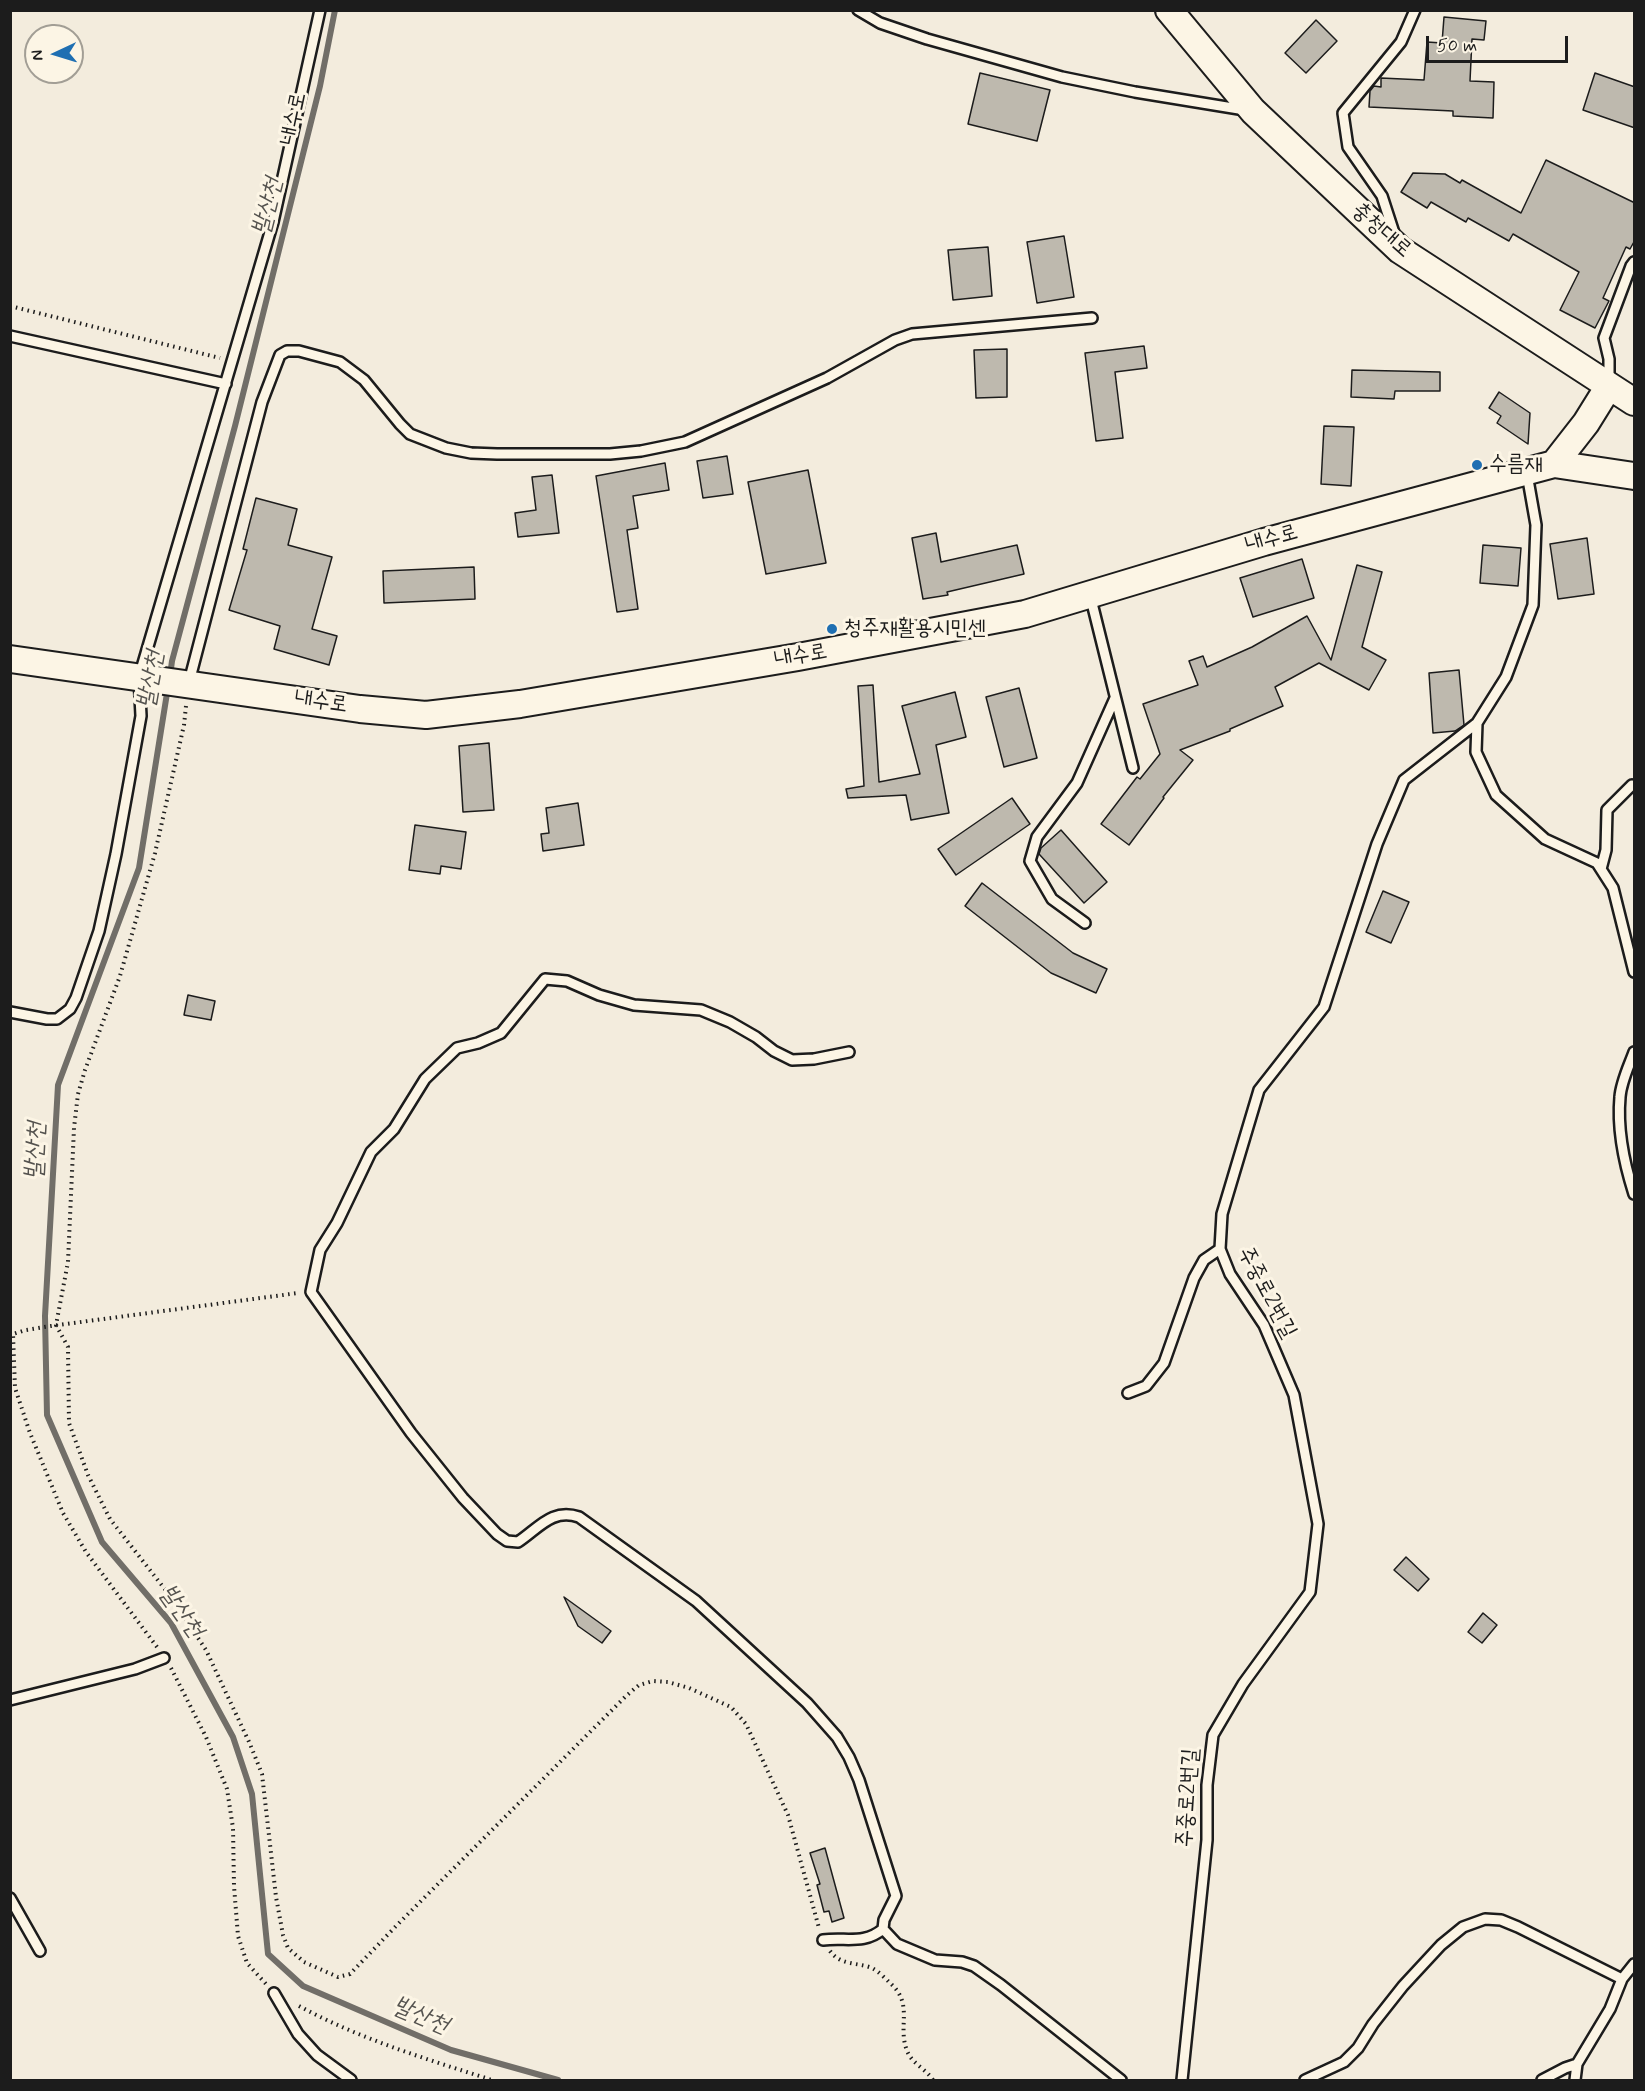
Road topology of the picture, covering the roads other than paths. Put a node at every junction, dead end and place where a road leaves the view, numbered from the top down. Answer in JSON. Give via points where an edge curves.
{"nodes":[{"id":1,"x":320,"y":10,"type":"edge"},
{"id":2,"x":858,"y":10,"type":"edge"},
{"id":3,"x":1169,"y":10,"type":"edge"},
{"id":4,"x":1415,"y":10,"type":"edge"},
{"id":5,"x":1253,"y":111,"type":"junction"},
{"id":6,"x":1400,"y":250,"type":"junction"},
{"id":7,"x":1635,"y":262,"type":"edge"},
{"id":8,"x":1092,"y":318,"type":"dead end"},
{"id":9,"x":10,"y":336,"type":"edge"},
{"id":10,"x":226,"y":384,"type":"junction"},
{"id":11,"x":1609,"y":386,"type":"junction"},
{"id":12,"x":1635,"y":402,"type":"edge"},
{"id":13,"x":1554,"y":464,"type":"junction"},
{"id":14,"x":1527,"y":471,"type":"junction"},
{"id":15,"x":1635,"y":476,"type":"edge"},
{"id":16,"x":1090,"y":595,"type":"junction"},
{"id":17,"x":10,"y":659,"type":"edge"},
{"id":18,"x":143,"y":678,"type":"junction"},
{"id":19,"x":185,"y":684,"type":"junction"},
{"id":20,"x":1116,"y":698,"type":"junction"},
{"id":21,"x":1477,"y":723,"type":"junction"},
{"id":22,"x":1133,"y":768,"type":"dead end"},
{"id":23,"x":1632,"y":784,"type":"dead end"},
{"id":24,"x":1601,"y":869,"type":"junction"},
{"id":25,"x":1085,"y":923,"type":"dead end"},
{"id":26,"x":1635,"y":972,"type":"edge"},
{"id":27,"x":10,"y":1012,"type":"edge"},
{"id":28,"x":849,"y":1052,"type":"dead end"},
{"id":29,"x":1635,"y":1052,"type":"edge"},
{"id":30,"x":1635,"y":1194,"type":"edge"},
{"id":31,"x":1220,"y":1249,"type":"junction"},
{"id":32,"x":1128,"y":1393,"type":"dead end"},
{"id":33,"x":164,"y":1658,"type":"road end"},
{"id":34,"x":10,"y":1700,"type":"edge"},
{"id":35,"x":10,"y":1898,"type":"edge"},
{"id":36,"x":883,"y":1929,"type":"junction"},
{"id":37,"x":823,"y":1940,"type":"road end"},
{"id":38,"x":40,"y":1951,"type":"dead end"},
{"id":39,"x":1635,"y":1964,"type":"edge"},
{"id":40,"x":1622,"y":1979,"type":"junction"},
{"id":41,"x":274,"y":1994,"type":"road end"},
{"id":42,"x":1576,"y":2064,"type":"junction"},
{"id":43,"x":351,"y":2080,"type":"edge"},
{"id":44,"x":1121,"y":2080,"type":"edge"},
{"id":45,"x":1182,"y":2080,"type":"edge"},
{"id":46,"x":1305,"y":2080,"type":"edge"},
{"id":47,"x":1542,"y":2080,"type":"edge"},
{"id":48,"x":1575,"y":2080,"type":"edge"}],
"edges":[{"from":1,"to":10,"type":"lane","name":"내수로","via":[[273,222]]},
{"from":2,"to":5,"type":"lane","via":[[880,23],[927,39],[1062,77]]},
{"from":3,"to":5,"type":"street","name":"충청대로"},
{"from":4,"to":6,"type":"lane","via":[[1401,42],[1343,113],[1348,147],[1382,196]]},
{"from":5,"to":6,"type":"street","name":"충청대로"},
{"from":6,"to":11,"type":"street","name":"충청대로"},
{"from":7,"to":11,"type":"lane","via":[[1604,338]]},
{"from":8,"to":19,"type":"lane","via":[[912,334],[816,383],[685,442],[610,454],[496,454],[446,448],[410,434],[364,380],[340,362],[286,351],[280,355],[262,402]]},
{"from":9,"to":10,"type":"lane"},
{"from":10,"to":18,"type":"lane","name":"내수로"},
{"from":11,"to":12,"type":"street","name":"충청대로"},
{"from":11,"to":13,"type":"street"},
{"from":13,"to":14,"type":"street","name":"내수로"},
{"from":13,"to":15,"type":"street"},
{"from":14,"to":16,"type":"street","name":"내수로","via":[[1264,542]]},
{"from":14,"to":21,"type":"lane","name":"주중로2번길","via":[[1536,525],[1533,604],[1506,677]]},
{"from":16,"to":19,"type":"street","name":"내수로","via":[[1025,614],[798,657],[520,704],[426,715]]},
{"from":16,"to":20,"type":"lane"},
{"from":17,"to":18,"type":"street","name":"내수로"},
{"from":18,"to":19,"type":"street","name":"내수로"},
{"from":18,"to":27,"type":"lane","via":[[141,716],[116,854],[99,931],[76,998],[57,1019]]},
{"from":20,"to":22,"type":"lane"},
{"from":20,"to":25,"type":"lane","via":[[1077,783],[1037,837],[1030,861],[1052,899]]},
{"from":21,"to":24,"type":"lane","via":[[1476,752],[1496,795],[1545,839],[1597,863]]},
{"from":21,"to":31,"type":"lane","name":"주중로2번길","via":[[1404,780],[1377,844],[1324,1007],[1259,1090],[1221,1214]]},
{"from":23,"to":24,"type":"lane","via":[[1607,810],[1606,850]]},
{"from":24,"to":26,"type":"lane","via":[[1613,888]]},
{"from":28,"to":36,"type":"lane","via":[[792,1060],[730,1022],[701,1010],[634,1005],[567,981],[545,979],[501,1033],[457,1048],[425,1079],[394,1129],[371,1152],[320,1250],[311,1292],[411,1433],[497,1534],[518,1542],[552,1517],[579,1517],[696,1600],[807,1703],[849,1757],[894,1883],[896,1896]]},
{"from":29,"to":30,"type":"lane","via":[[1620,1095],[1620,1133]]},
{"from":31,"to":32,"type":"lane","via":[[1204,1260],[1194,1278],[1164,1363],[1146,1386]]},
{"from":31,"to":45,"type":"lane","name":"주중로2번길","via":[[1230,1274],[1264,1325],[1294,1395],[1318,1524],[1310,1592],[1243,1684],[1213,1735],[1207,1785],[1207,1840]]},
{"from":33,"to":34,"type":"lane"},
{"from":35,"to":38,"type":"lane"},
{"from":36,"to":37,"type":"lane","via":[[860,1940]]},
{"from":36,"to":44,"type":"lane","via":[[897,1944],[935,1960],[974,1966]]},
{"from":39,"to":40,"type":"lane"},
{"from":40,"to":42,"type":"lane","via":[[1610,2009]]},
{"from":40,"to":46,"type":"lane","via":[[1518,1927],[1485,1919],[1462,1927],[1441,1945],[1403,1986],[1344,2062]]},
{"from":41,"to":43,"type":"lane","via":[[304,2041]]},
{"from":42,"to":47,"type":"lane"},
{"from":42,"to":48,"type":"lane"}]}
